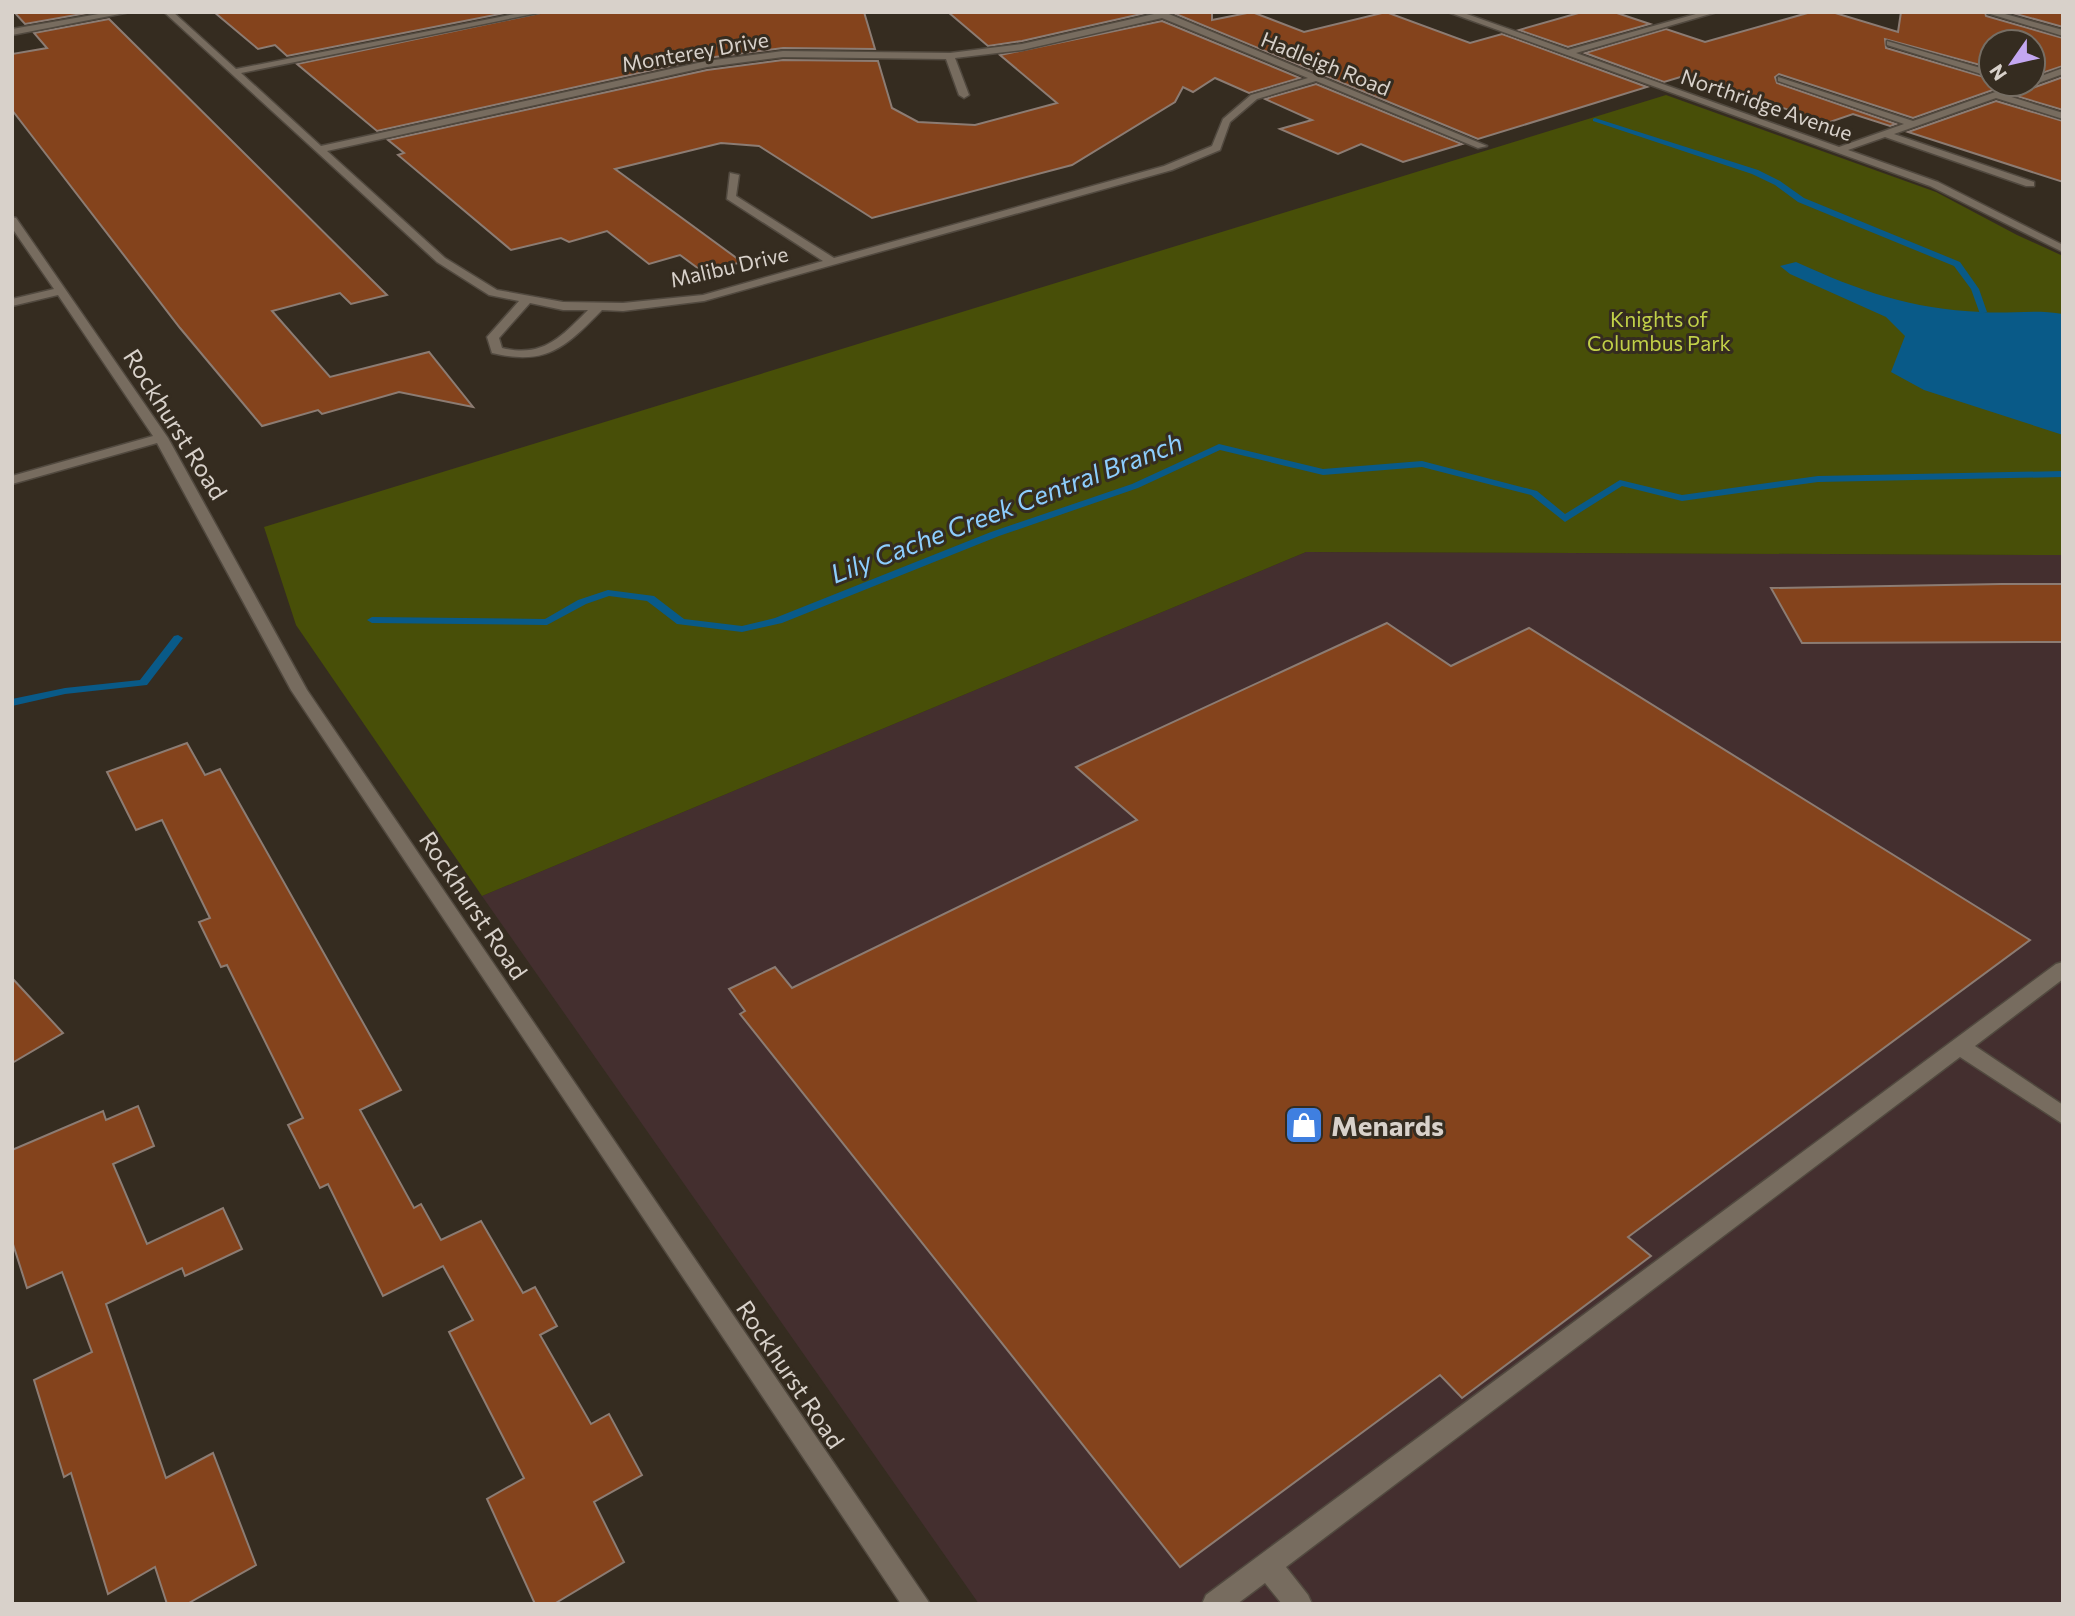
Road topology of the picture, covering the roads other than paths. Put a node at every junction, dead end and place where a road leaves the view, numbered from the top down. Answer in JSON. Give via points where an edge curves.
{"nodes":[{"id":1,"x":126,"y":12,"type":"edge"},
{"id":2,"x":168,"y":12,"type":"edge"},
{"id":3,"x":539,"y":12,"type":"edge"},
{"id":4,"x":1452,"y":12,"type":"edge"},
{"id":5,"x":1713,"y":12,"type":"edge"},
{"id":6,"x":1159,"y":13,"type":"edge"},
{"id":7,"x":1991,"y":13,"type":"edge"},
{"id":8,"x":12,"y":32,"type":"edge"},
{"id":9,"x":2063,"y":33,"type":"edge"},
{"id":10,"x":1890,"y":43,"type":"dead end"},
{"id":11,"x":1568,"y":53,"type":"junction"},
{"id":12,"x":950,"y":56,"type":"junction"},
{"id":13,"x":1977,"y":70,"type":"edge"},
{"id":14,"x":234,"y":72,"type":"junction"},
{"id":15,"x":1316,"y":78,"type":"junction"},
{"id":16,"x":1781,"y":79,"type":"dead end"},
{"id":17,"x":964,"y":95,"type":"dead end"},
{"id":18,"x":1987,"y":98,"type":"edge"},
{"id":19,"x":2005,"y":98,"type":"edge"},
{"id":20,"x":2063,"y":116,"type":"edge"},
{"id":21,"x":1914,"y":124,"type":"junction"},
{"id":22,"x":1885,"y":134,"type":"junction"},
{"id":23,"x":1482,"y":146,"type":"dead end"},
{"id":24,"x":321,"y":149,"type":"junction"},
{"id":25,"x":1839,"y":150,"type":"junction"},
{"id":26,"x":734,"y":175,"type":"dead end"},
{"id":27,"x":2030,"y":184,"type":"dead end"},
{"id":28,"x":12,"y":219,"type":"edge"},
{"id":29,"x":2063,"y":248,"type":"edge"},
{"id":30,"x":832,"y":262,"type":"junction"},
{"id":31,"x":61,"y":291,"type":"junction"},
{"id":32,"x":528,"y":299,"type":"junction"},
{"id":33,"x":12,"y":303,"type":"edge"},
{"id":34,"x":598,"y":307,"type":"junction"},
{"id":35,"x":161,"y":438,"type":"junction"},
{"id":36,"x":12,"y":480,"type":"edge"},
{"id":37,"x":2063,"y":969,"type":"edge"},
{"id":38,"x":1961,"y":1047,"type":"junction"},
{"id":39,"x":2063,"y":1116,"type":"edge"},
{"id":40,"x":1266,"y":1565,"type":"junction"},
{"id":41,"x":917,"y":1604,"type":"edge"},
{"id":42,"x":1214,"y":1604,"type":"edge"},
{"id":43,"x":1298,"y":1604,"type":"edge"}],
"edges":[{"from":1,"to":8,"type":"street"},
{"from":2,"to":14,"type":"street","name":"Malibu Drive"},
{"from":3,"to":14,"type":"street"},
{"from":4,"to":11,"type":"street","name":"Northridge Avenue"},
{"from":5,"to":11,"type":"street"},
{"from":6,"to":12,"type":"street","name":"Monterey Drive","via":[[1022,47]]},
{"from":6,"to":15,"type":"street","name":"Hadleigh Road"},
{"from":7,"to":9,"type":"street"},
{"from":10,"to":13,"type":"street"},
{"from":11,"to":25,"type":"street","name":"Northridge Avenue"},
{"from":12,"to":17,"type":"street"},
{"from":12,"to":24,"type":"street","name":"Monterey Drive","via":[[783,54],[707,64]]},
{"from":14,"to":24,"type":"street","name":"Malibu Drive"},
{"from":15,"to":23,"type":"street","name":"Hadleigh Road"},
{"from":15,"to":30,"type":"street","name":"Malibu Drive","via":[[1254,97],[1226,121],[1216,148],[1168,169]]},
{"from":16,"to":21,"type":"street"},
{"from":18,"to":21,"type":"street"},
{"from":19,"to":20,"type":"street"},
{"from":21,"to":22,"type":"street"},
{"from":22,"to":25,"type":"street"},
{"from":22,"to":27,"type":"street"},
{"from":24,"to":32,"type":"street","name":"Malibu Drive","via":[[441,260],[493,293]]},
{"from":25,"to":29,"type":"street","name":"Northridge Avenue","via":[[1934,184]]},
{"from":26,"to":30,"type":"street","via":[[731,197]]},
{"from":28,"to":31,"type":"street","name":"Rockhurst Road"},
{"from":30,"to":34,"type":"street","name":"Malibu Drive","via":[[704,298]]},
{"from":31,"to":33,"type":"street"},
{"from":31,"to":35,"type":"street","name":"Rockhurst Road"},
{"from":32,"to":34,"type":"street","name":"Malibu Drive"},
{"from":32,"to":34,"type":"street","via":[[492,337],[496,350],[518,355],[549,351]]},
{"from":35,"to":36,"type":"street"},
{"from":35,"to":41,"type":"street","name":"Rockhurst Road","via":[[299,690]]},
{"from":37,"to":38,"type":"street"},
{"from":38,"to":39,"type":"street"},
{"from":38,"to":40,"type":"street"},
{"from":40,"to":42,"type":"street"},
{"from":40,"to":43,"type":"street"}]}
